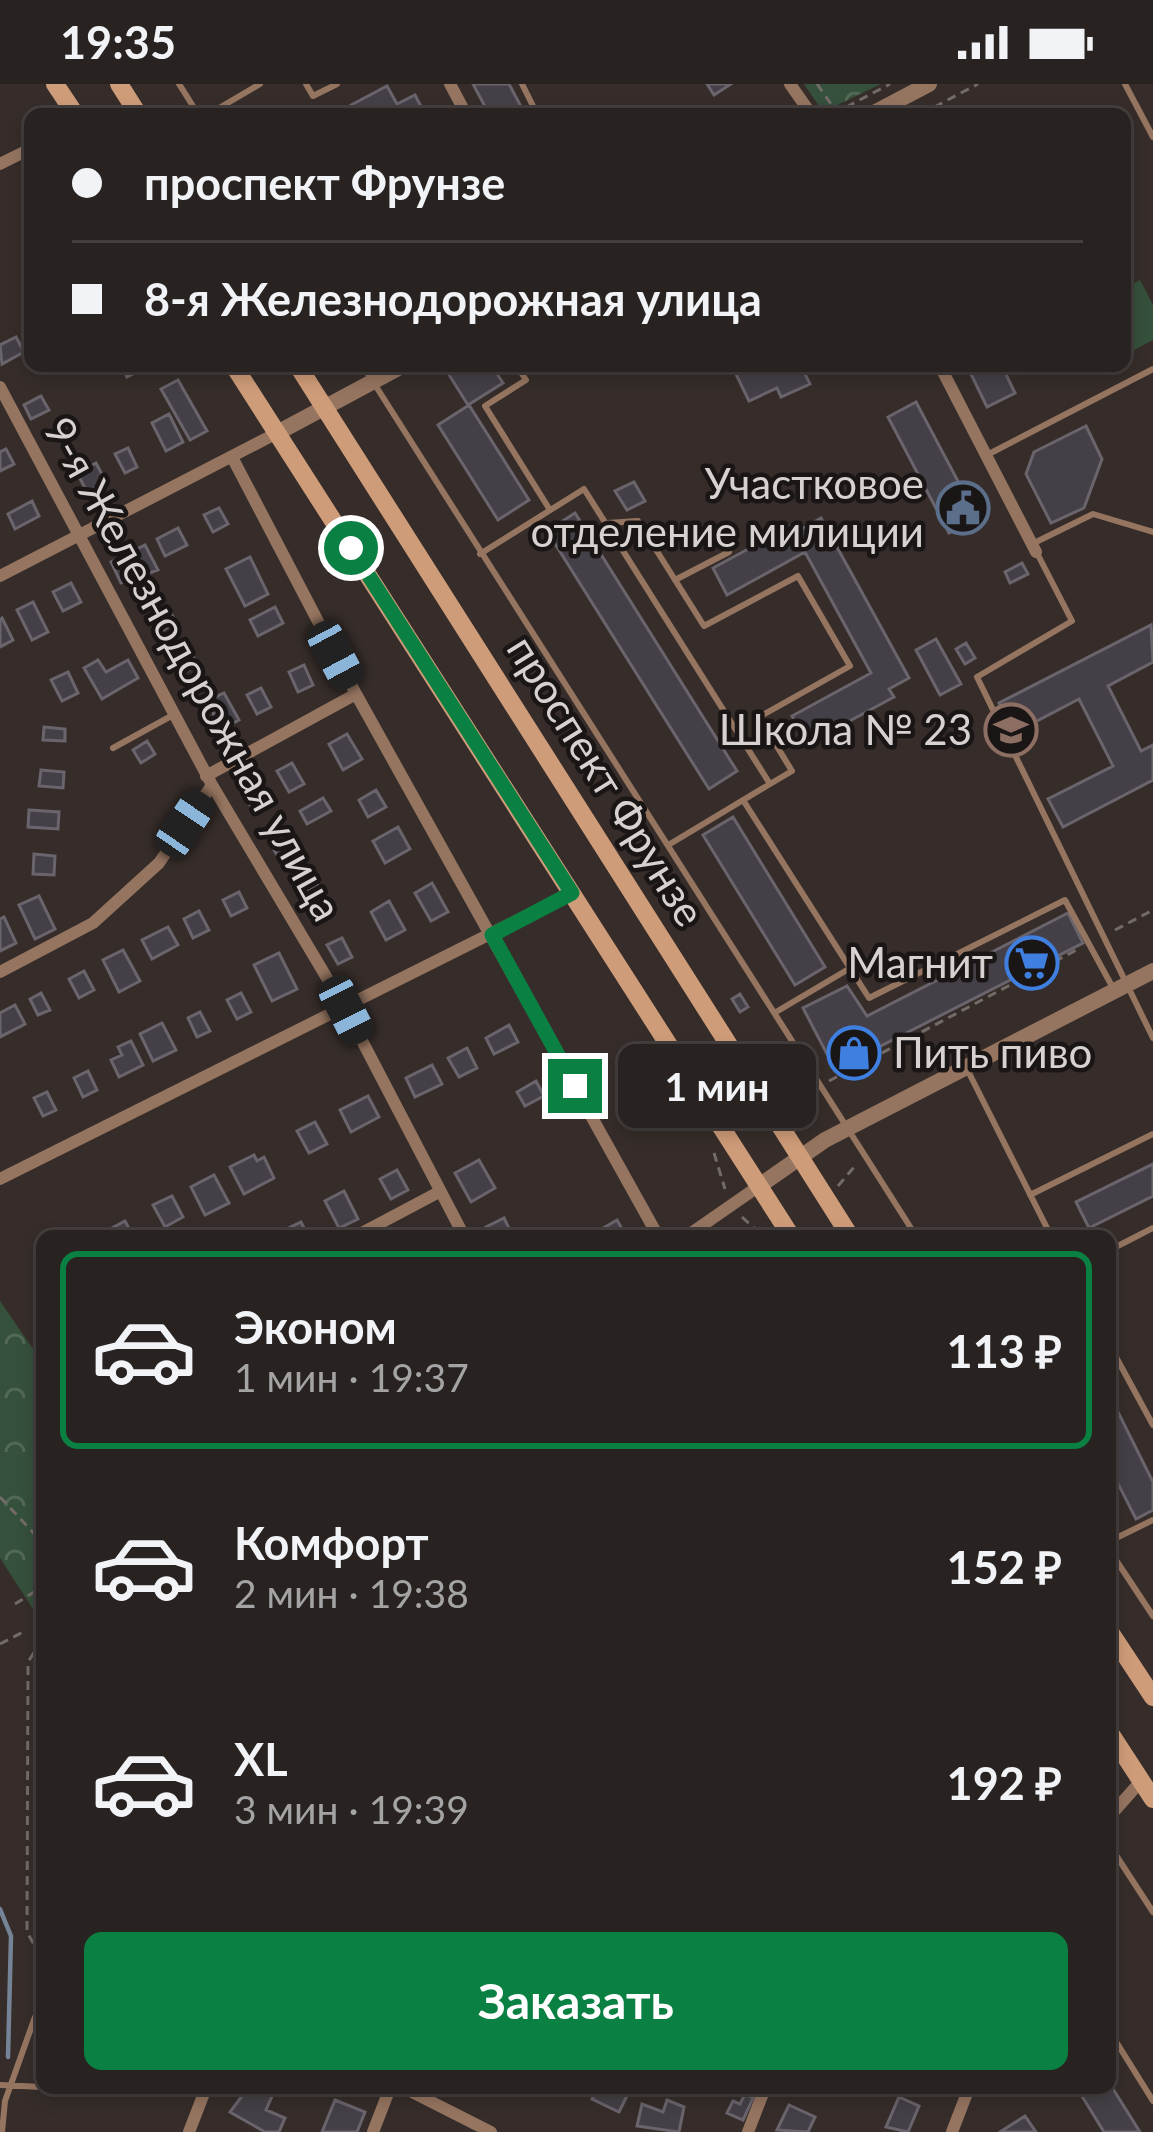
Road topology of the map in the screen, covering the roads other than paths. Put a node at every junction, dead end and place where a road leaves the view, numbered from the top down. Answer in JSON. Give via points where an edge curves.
{"nodes":[{"id":1,"x":260,"y":84,"type":"edge"},
{"id":2,"x":306,"y":84,"type":"edge"},
{"id":3,"x":337,"y":84,"type":"edge"},
{"id":4,"x":929,"y":84,"type":"edge"},
{"id":5,"x":1125,"y":84,"type":"edge"},
{"id":6,"x":219,"y":108,"type":"edge"},
{"id":7,"x":883,"y":108,"type":"edge"},
{"id":8,"x":1153,"y":137,"type":"edge"},
{"id":9,"x":1153,"y":369,"type":"edge"},
{"id":10,"x":238,"y":372,"type":"edge"},
{"id":11,"x":302,"y":372,"type":"edge"},
{"id":12,"x":521,"y":372,"type":"edge"},
{"id":13,"x":943,"y":372,"type":"edge"},
{"id":14,"x":368,"y":374,"type":"edge"},
{"id":15,"x":0,"y":387,"type":"edge"},
{"id":16,"x":326,"y":408,"type":"junction"},
{"id":17,"x":277,"y":433,"type":"junction"},
{"id":18,"x":987,"y":454,"type":"junction"},
{"id":19,"x":232,"y":457,"type":"junction"},
{"id":20,"x":550,"y":510,"type":"junction"},
{"id":21,"x":606,"y":523,"type":"junction"},
{"id":22,"x":1153,"y":532,"type":"edge"},
{"id":23,"x":78,"y":536,"type":"junction"},
{"id":24,"x":1034,"y":548,"type":"junction"},
{"id":25,"x":729,"y":552,"type":"dead end"},
{"id":26,"x":480,"y":554,"type":"junction"},
{"id":27,"x":0,"y":575,"type":"edge"},
{"id":28,"x":675,"y":580,"type":"junction"},
{"id":29,"x":356,"y":694,"type":"junction"},
{"id":30,"x":174,"y":714,"type":"junction"},
{"id":31,"x":113,"y":748,"type":"dead end"},
{"id":32,"x":209,"y":780,"type":"junction"},
{"id":33,"x":770,"y":784,"type":"junction"},
{"id":34,"x":743,"y":800,"type":"junction"},
{"id":35,"x":670,"y":844,"type":"junction"},
{"id":36,"x":572,"y":893,"type":"junction"},
{"id":37,"x":492,"y":935,"type":"junction"},
{"id":38,"x":848,"y":970,"type":"junction"},
{"id":39,"x":1153,"y":971,"type":"edge"},
{"id":40,"x":0,"y":972,"type":"edge"},
{"id":41,"x":1120,"y":988,"type":"junction"},
{"id":42,"x":346,"y":1010,"type":"junction"},
{"id":43,"x":776,"y":1012,"type":"junction"},
{"id":44,"x":1153,"y":1038,"type":"edge"},
{"id":45,"x":967,"y":1067,"type":"junction"},
{"id":46,"x":848,"y":1128,"type":"junction"},
{"id":47,"x":1153,"y":1134,"type":"edge"},
{"id":48,"x":800,"y":1157,"type":"junction"},
{"id":49,"x":0,"y":1179,"type":"edge"},
{"id":50,"x":759,"y":1186,"type":"junction"},
{"id":51,"x":439,"y":1192,"type":"junction"},
{"id":52,"x":1030,"y":1195,"type":"junction"},
{"id":53,"x":1153,"y":1228,"type":"edge"},
{"id":54,"x":367,"y":1230,"type":"edge"},
{"id":55,"x":461,"y":1230,"type":"edge"},
{"id":56,"x":655,"y":1230,"type":"edge"},
{"id":57,"x":696,"y":1230,"type":"edge"},
{"id":58,"x":786,"y":1230,"type":"edge"},
{"id":59,"x":846,"y":1230,"type":"edge"},
{"id":60,"x":912,"y":1230,"type":"edge"},
{"id":61,"x":1048,"y":1230,"type":"edge"},
{"id":62,"x":1116,"y":1247,"type":"edge"},
{"id":63,"x":1116,"y":1357,"type":"edge"},
{"id":64,"x":1153,"y":1425,"type":"edge"},
{"id":65,"x":1153,"y":1520,"type":"edge"},
{"id":66,"x":1116,"y":1538,"type":"edge"},
{"id":67,"x":1116,"y":1560,"type":"edge"},
{"id":68,"x":1153,"y":1616,"type":"edge"},
{"id":69,"x":1116,"y":1641,"type":"edge"},
{"id":70,"x":1153,"y":1697,"type":"edge"},
{"id":71,"x":1116,"y":1741,"type":"edge"},
{"id":72,"x":1141,"y":1781,"type":"junction"},
{"id":73,"x":1153,"y":1799,"type":"edge"},
{"id":74,"x":1116,"y":1809,"type":"edge"},
{"id":75,"x":1116,"y":1855,"type":"edge"},
{"id":76,"x":1153,"y":1912,"type":"edge"},
{"id":77,"x":36,"y":2016,"type":"edge"},
{"id":78,"x":1116,"y":2042,"type":"edge"},
{"id":79,"x":0,"y":2085,"type":"edge"},
{"id":80,"x":36,"y":2087,"type":"edge"},
{"id":81,"x":11,"y":2088,"type":"junction"},
{"id":82,"x":204,"y":2094,"type":"edge"},
{"id":83,"x":388,"y":2094,"type":"edge"},
{"id":84,"x":416,"y":2094,"type":"edge"},
{"id":85,"x":763,"y":2094,"type":"edge"},
{"id":86,"x":967,"y":2094,"type":"edge"},
{"id":87,"x":1153,"y":2101,"type":"edge"},
{"id":88,"x":954,"y":2131,"type":"edge"},
{"id":89,"x":2,"y":2132,"type":"edge"},
{"id":90,"x":189,"y":2132,"type":"edge"},
{"id":91,"x":373,"y":2132,"type":"edge"},
{"id":92,"x":491,"y":2132,"type":"edge"},
{"id":93,"x":748,"y":2132,"type":"edge"}],
"edges":[{"from":1,"to":6,"type":"lane"},
{"from":2,"to":3,"type":"lane","via":[[313,96]]},
{"from":4,"to":7,"type":"street"},
{"from":5,"to":8,"type":"lane"},
{"from":9,"to":18,"type":"lane"},
{"from":10,"to":17,"type":"main road","name":"проспект Фрунзе"},
{"from":11,"to":16,"type":"main road","name":"проспект Фрунзе"},
{"from":12,"to":20,"type":"lane","via":[[526,380],[484,406]]},
{"from":13,"to":18,"type":"street"},
{"from":14,"to":16,"type":"street"},
{"from":14,"to":26,"type":"lane"},
{"from":15,"to":23,"type":"street","name":"9-я Железнодорожная улица"},
{"from":16,"to":17,"type":"street"},
{"from":16,"to":48,"type":"main road","name":"проспект Фрунзе"},
{"from":17,"to":19,"type":"street"},
{"from":17,"to":36,"type":"main road","name":"проспект Фрунзе"},
{"from":18,"to":24,"type":"street"},
{"from":19,"to":23,"type":"street"},
{"from":19,"to":29,"type":"street"},
{"from":20,"to":21,"type":"lane","via":[[584,489]]},
{"from":20,"to":26,"type":"lane"},
{"from":21,"to":28,"type":"lane","via":[[638,521]]},
{"from":21,"to":33,"type":"lane"},
{"from":22,"to":24,"type":"lane","via":[[1093,514]]},
{"from":23,"to":27,"type":"street"},
{"from":23,"to":30,"type":"street","name":"9-я Железнодорожная улица"},
{"from":24,"to":41,"type":"lane","via":[[1072,621],[976,677],[1103,936]]},
{"from":25,"to":28,"type":"lane"},
{"from":26,"to":35,"type":"lane"},
{"from":28,"to":33,"type":"lane","via":[[704,626],[798,576],[850,666],[759,717],[792,771]]},
{"from":29,"to":32,"type":"street"},
{"from":29,"to":37,"type":"street"},
{"from":30,"to":31,"type":"lane"},
{"from":30,"to":32,"type":"street","name":"9-я Железнодорожная улица"},
{"from":32,"to":40,"type":"street","via":[[159,863],[93,923]]},
{"from":32,"to":42,"type":"street","name":"9-я Железнодорожная улица"},
{"from":33,"to":34,"type":"lane"},
{"from":34,"to":35,"type":"lane"},
{"from":34,"to":38,"type":"lane"},
{"from":35,"to":43,"type":"lane"},
{"from":36,"to":37,"type":"street"},
{"from":36,"to":50,"type":"main road","name":"проспект Фрунзе"},
{"from":37,"to":42,"type":"street"},
{"from":37,"to":56,"type":"street"},
{"from":38,"to":41,"type":"lane","via":[[869,998],[1065,900]]},
{"from":38,"to":43,"type":"lane"},
{"from":39,"to":41,"type":"street"},
{"from":41,"to":44,"type":"lane"},
{"from":41,"to":45,"type":"street"},
{"from":42,"to":49,"type":"street"},
{"from":42,"to":51,"type":"street","name":"9-я Железнодорожная улица"},
{"from":43,"to":46,"type":"lane"},
{"from":45,"to":46,"type":"street"},
{"from":45,"to":52,"type":"lane"},
{"from":46,"to":48,"type":"street"},
{"from":46,"to":60,"type":"lane"},
{"from":47,"to":52,"type":"lane"},
{"from":48,"to":50,"type":"street"},
{"from":48,"to":59,"type":"main road","name":"проспект Фрунзе"},
{"from":50,"to":57,"type":"street"},
{"from":50,"to":58,"type":"main road","name":"проспект Фрунзе"},
{"from":51,"to":54,"type":"street"},
{"from":51,"to":55,"type":"street","name":"9-я Железнодорожная улица"},
{"from":52,"to":61,"type":"lane"},
{"from":53,"to":62,"type":"lane"},
{"from":63,"to":64,"type":"lane"},
{"from":65,"to":66,"type":"lane"},
{"from":67,"to":68,"type":"lane"},
{"from":69,"to":70,"type":"main road"},
{"from":71,"to":72,"type":"main road"},
{"from":72,"to":73,"type":"main road"},
{"from":72,"to":74,"type":"street"},
{"from":75,"to":76,"type":"lane"},
{"from":77,"to":81,"type":"lane"},
{"from":78,"to":87,"type":"lane"},
{"from":79,"to":81,"type":"lane"},
{"from":80,"to":81,"type":"lane"},
{"from":81,"to":89,"type":"lane"},
{"from":82,"to":90,"type":"street"},
{"from":83,"to":91,"type":"street"},
{"from":84,"to":92,"type":"street"},
{"from":85,"to":93,"type":"street"},
{"from":86,"to":88,"type":"street"}]}
